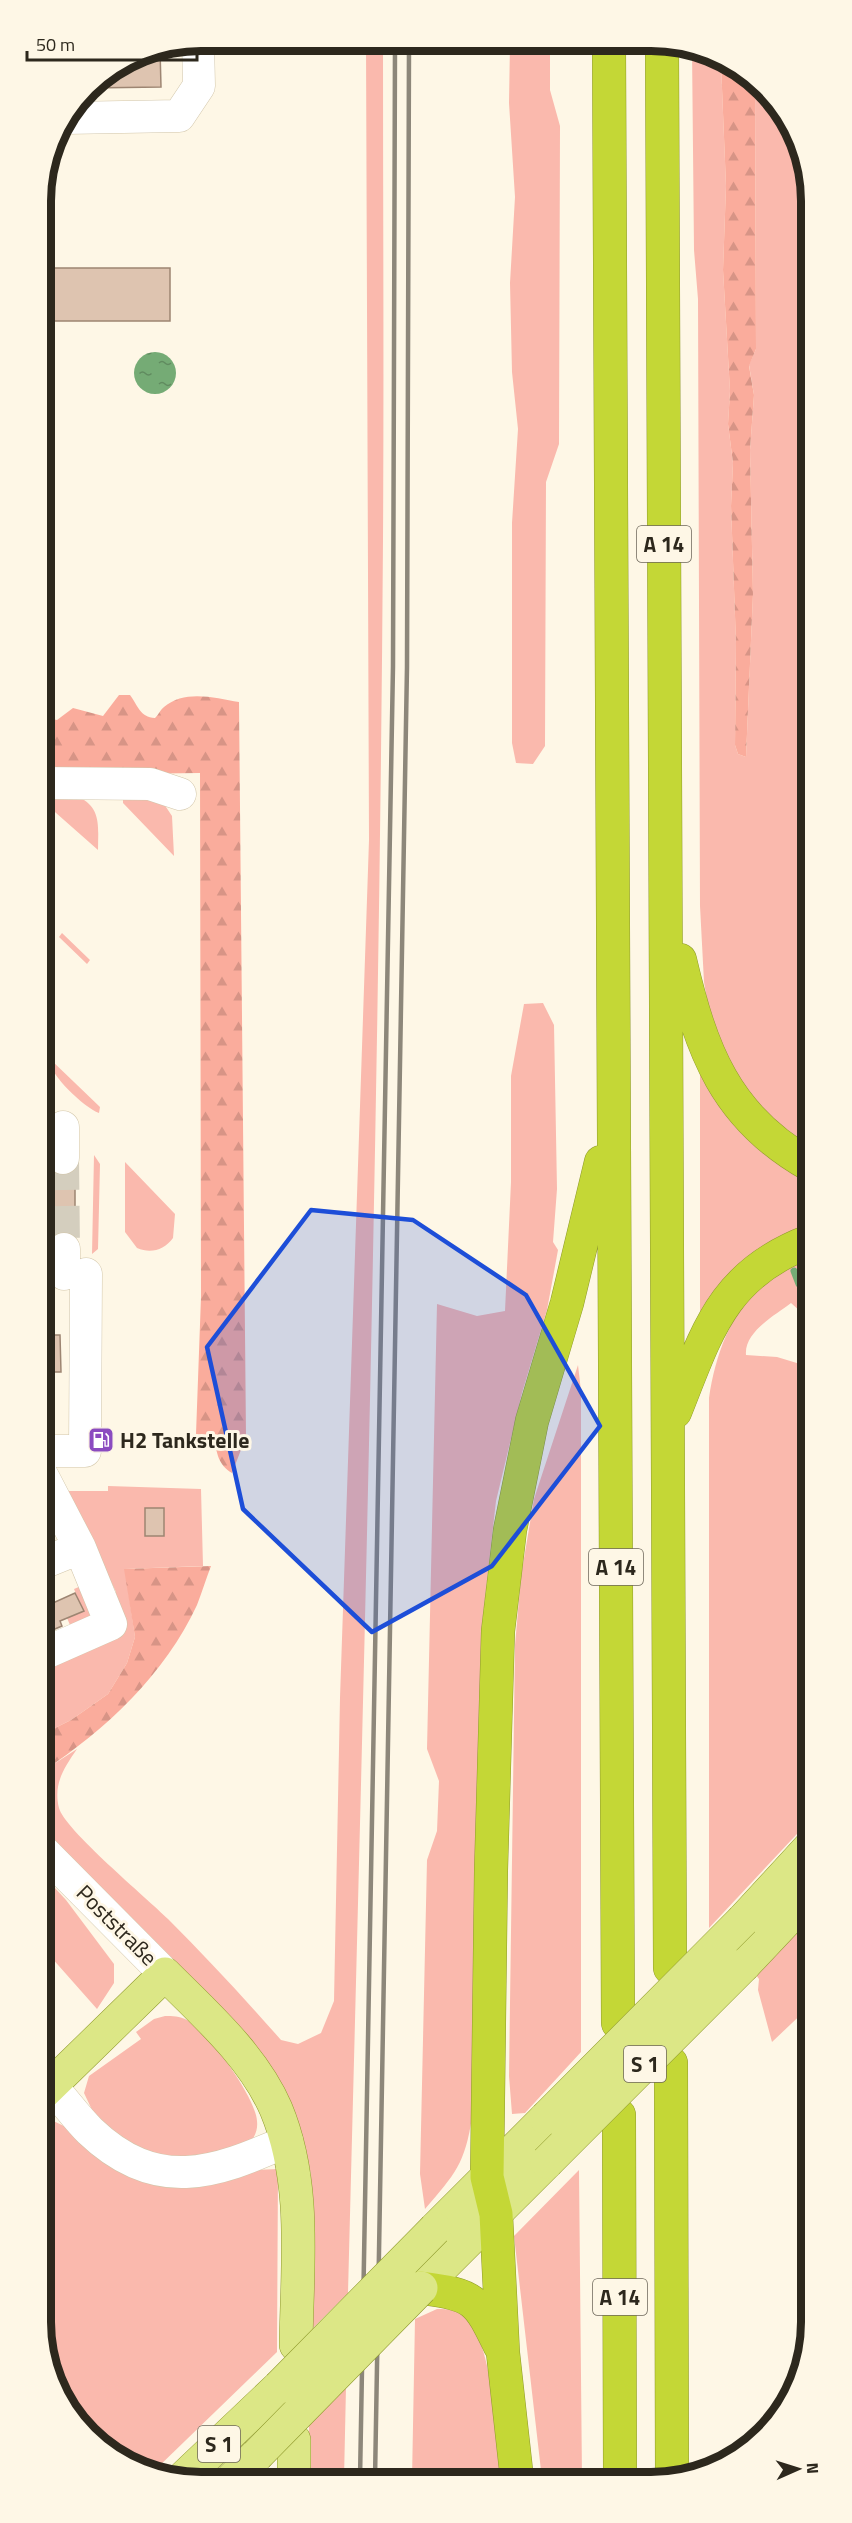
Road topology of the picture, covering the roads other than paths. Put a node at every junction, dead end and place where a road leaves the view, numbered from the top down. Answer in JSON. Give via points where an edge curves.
{"nodes":[{"id":1,"x":198,"y":51,"type":"edge"},
{"id":2,"x":609,"y":51,"type":"edge"},
{"id":3,"x":662,"y":51,"type":"edge"},
{"id":4,"x":77,"y":118,"type":"edge"},
{"id":5,"x":51,"y":783,"type":"edge"},
{"id":6,"x":180,"y":794,"type":"dead end"},
{"id":7,"x":667,"y":906,"type":"junction"},
{"id":8,"x":613,"y":1111,"type":"junction"},
{"id":9,"x":63,"y":1127,"type":"dead end"},
{"id":10,"x":63,"y":1158,"type":"tunnel mouth"},
{"id":11,"x":801,"y":1160,"type":"edge"},
{"id":12,"x":801,"y":1244,"type":"edge"},
{"id":13,"x":71,"y":1265,"type":"tunnel mouth"},
{"id":14,"x":668,"y":1428,"type":"junction"},
{"id":15,"x":51,"y":1451,"type":"edge"},
{"id":16,"x":51,"y":1492,"type":"edge"},
{"id":17,"x":80,"y":1548,"type":"junction"},
{"id":18,"x":51,"y":1560,"type":"edge"},
{"id":19,"x":51,"y":1650,"type":"edge"},
{"id":20,"x":801,"y":1857,"type":"edge"},
{"id":21,"x":51,"y":1859,"type":"edge"},
{"id":22,"x":801,"y":1905,"type":"edge"},
{"id":23,"x":670,"y":1968,"type":"dead end"},
{"id":24,"x":165,"y":1974,"type":"junction"},
{"id":25,"x":618,"y":2023,"type":"dead end"},
{"id":26,"x":671,"y":2063,"type":"dead end"},
{"id":27,"x":51,"y":2085,"type":"edge"},
{"id":28,"x":51,"y":2093,"type":"edge"},
{"id":29,"x":619,"y":2115,"type":"dead end"},
{"id":30,"x":287,"y":2141,"type":"junction"},
{"id":31,"x":487,"y":2177,"type":"junction"},
{"id":32,"x":496,"y":2214,"type":"junction"},
{"id":33,"x":421,"y":2288,"type":"junction"},
{"id":34,"x":296,"y":2345,"type":"dead end"},
{"id":35,"x":503,"y":2353,"type":"junction"},
{"id":36,"x":294,"y":2440,"type":"dead end"},
{"id":37,"x":191,"y":2471,"type":"edge"},
{"id":38,"x":672,"y":2471,"type":"edge"},
{"id":39,"x":240,"y":2472,"type":"edge"},
{"id":40,"x":294,"y":2472,"type":"edge"},
{"id":41,"x":516,"y":2472,"type":"edge"},
{"id":42,"x":620,"y":2472,"type":"edge"}],
"edges":[{"from":1,"to":4,"type":"street","via":[[199,86],[179,116]]},
{"from":2,"to":8,"type":"highway","number":"A 14"},
{"from":3,"to":7,"type":"highway","number":"A 14"},
{"from":5,"to":6,"type":"street","via":[[150,784]]},
{"from":7,"to":11,"type":"highway","via":[[691,1008],[724,1085],[752,1122]]},
{"from":7,"to":14,"type":"highway","number":"A 14"},
{"from":8,"to":25,"type":"highway","number":"A 14"},
{"from":8,"to":31,"type":"highway","via":[[567,1303],[532,1421],[510,1530],[498,1631]]},
{"from":9,"to":10,"type":"street"},
{"from":12,"to":14,"type":"highway","via":[[754,1270],[730,1295],[707,1331]]},
{"from":13,"to":15,"type":"street","via":[[85,1451]]},
{"from":14,"to":23,"type":"highway","number":"A 14"},
{"from":16,"to":17,"type":"street"},
{"from":17,"to":18,"type":"street"},
{"from":17,"to":19,"type":"street","via":[[111,1624]]},
{"from":20,"to":31,"type":"main road","number":"S 1","bridge":true},
{"from":21,"to":24,"type":"street","name":"Poststraße"},
{"from":22,"to":32,"type":"main road","number":"S 1","bridge":true},
{"from":24,"to":27,"type":"main road"},
{"from":24,"to":30,"type":"main road","via":[[237,2048],[275,2107]]},
{"from":26,"to":38,"type":"highway","number":"A 14"},
{"from":28,"to":30,"type":"street","via":[[122,2156],[160,2171],[215,2169]]},
{"from":29,"to":42,"type":"highway","number":"A 14"},
{"from":30,"to":34,"type":"main road","via":[[298,2209]]},
{"from":31,"to":32,"type":"highway"},
{"from":31,"to":37,"type":"main road","number":"S 1","bridge":true},
{"from":32,"to":33,"type":"main road","number":"S 1"},
{"from":32,"to":35,"type":"highway"},
{"from":33,"to":35,"type":"highway","via":[[468,2298],[483,2312]]},
{"from":33,"to":39,"type":"main road","number":"S 1","bridge":true},
{"from":35,"to":41,"type":"highway"},
{"from":36,"to":40,"type":"main road"}]}
